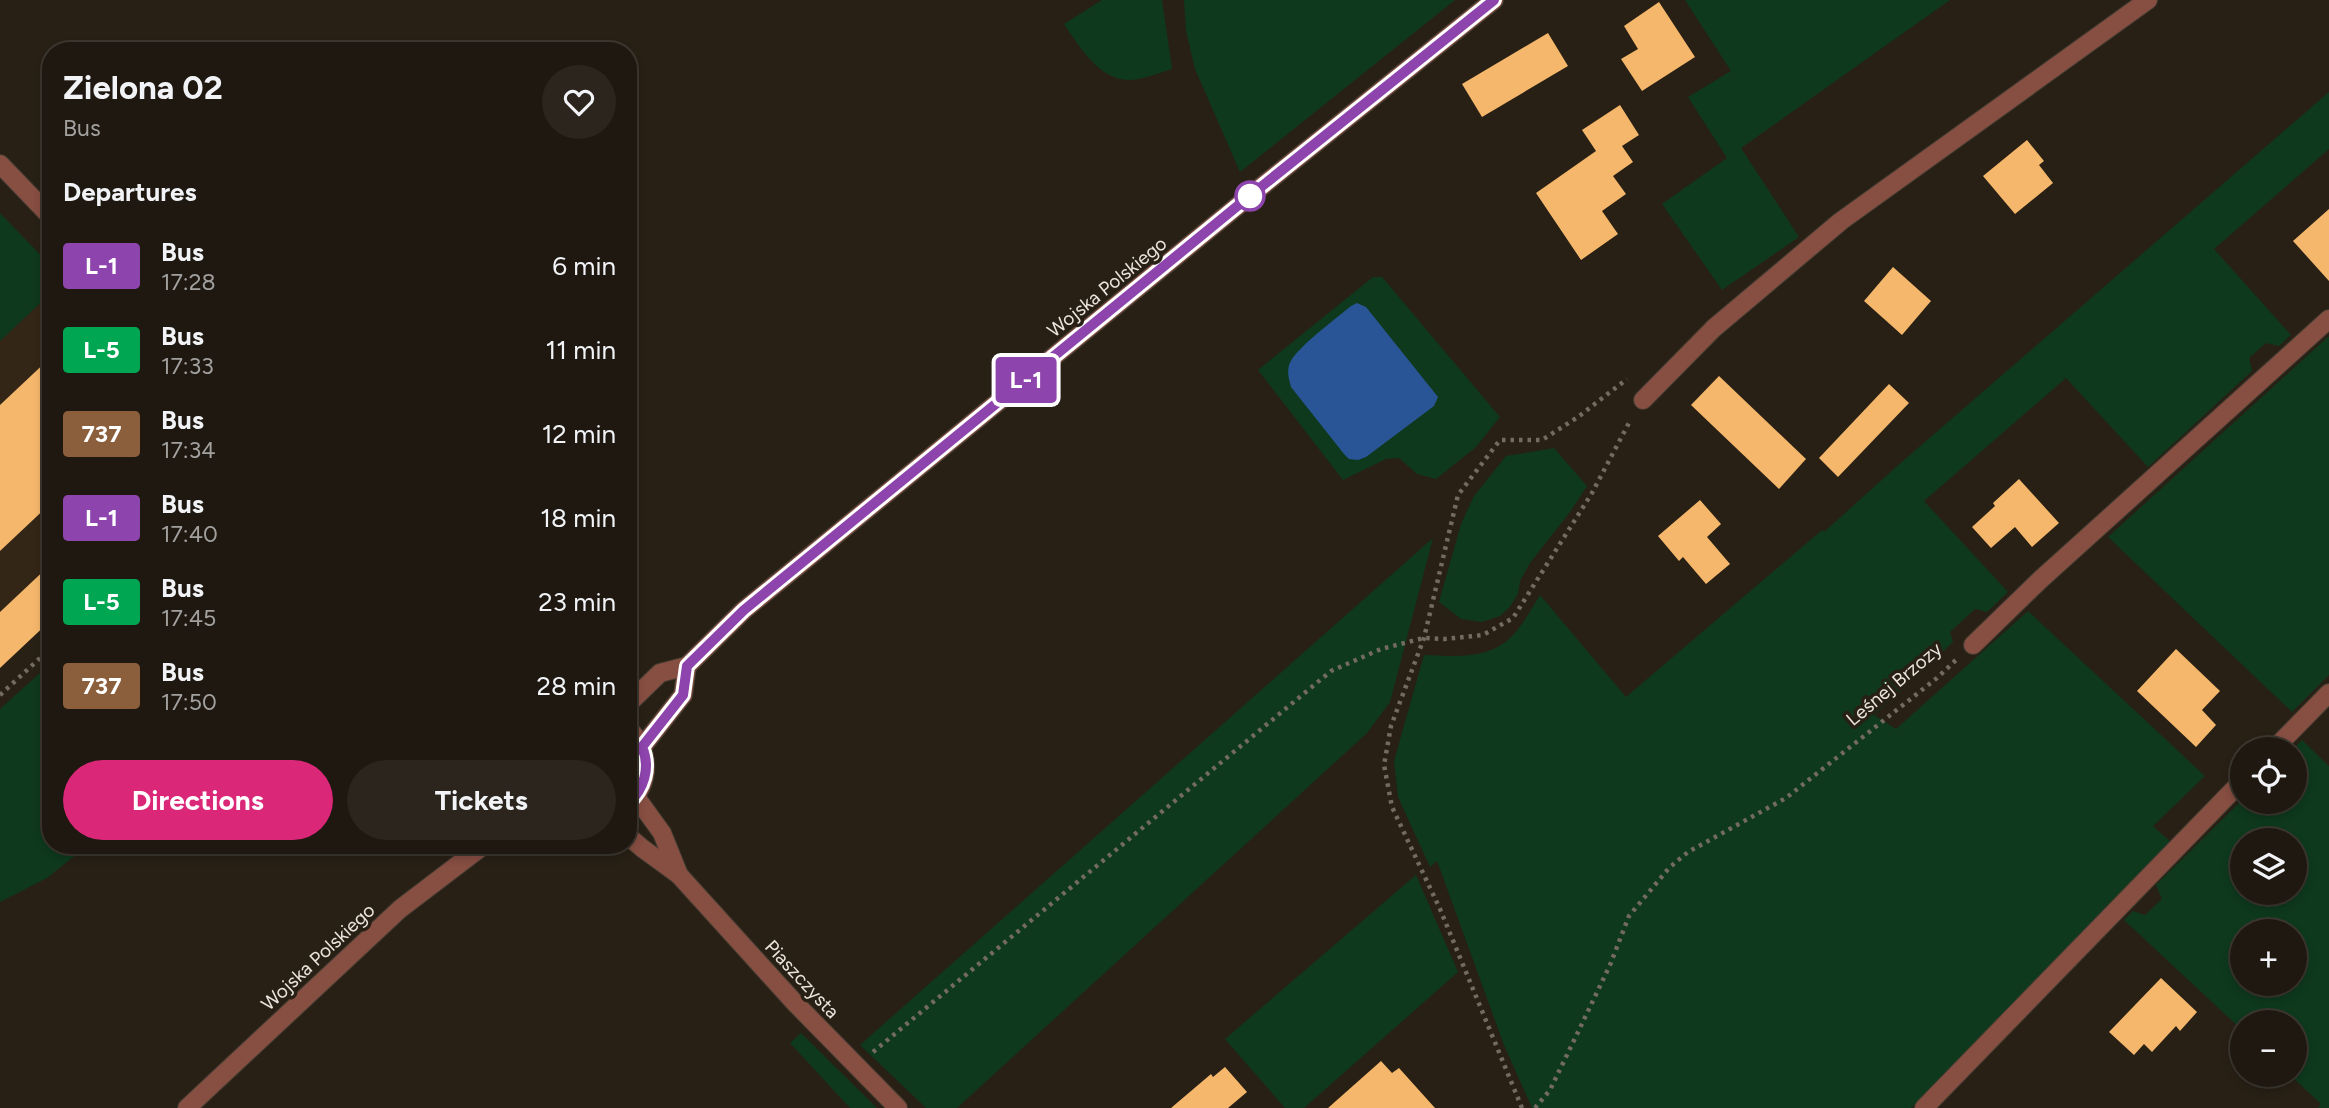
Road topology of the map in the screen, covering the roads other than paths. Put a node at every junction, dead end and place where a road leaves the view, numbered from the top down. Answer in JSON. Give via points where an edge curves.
{"nodes":[{"id":1,"x":1494,"y":0,"type":"edge"},
{"id":2,"x":2148,"y":0,"type":"edge"},
{"id":3,"x":0,"y":164,"type":"edge"},
{"id":4,"x":42,"y":208,"type":"edge"},
{"id":5,"x":2329,"y":319,"type":"edge"},
{"id":6,"x":1643,"y":400,"type":"road end"},
{"id":7,"x":1973,"y":645,"type":"road end"},
{"id":8,"x":687,"y":666,"type":"junction"},
{"id":9,"x":2329,"y":693,"type":"edge"},
{"id":10,"x":637,"y":695,"type":"edge"},
{"id":11,"x":637,"y":737,"type":"edge"},
{"id":12,"x":2286,"y":737,"type":"edge"},
{"id":13,"x":642,"y":747,"type":"junction"},
{"id":14,"x":637,"y":793,"type":"edge"},
{"id":15,"x":2230,"y":793,"type":"edge"},
{"id":16,"x":637,"y":806,"type":"edge"},
{"id":17,"x":637,"y":844,"type":"edge"},
{"id":18,"x":473,"y":854,"type":"edge"},
{"id":19,"x":679,"y":876,"type":"junction"},
{"id":20,"x":187,"y":1108,"type":"edge"},
{"id":21,"x":898,"y":1108,"type":"edge"},
{"id":22,"x":1924,"y":1108,"type":"edge"}],
"edges":[{"from":1,"to":8,"type":"street","name":"Wojska Polskiego","via":[[744,610]]},
{"from":2,"to":6,"type":"street","via":[[1840,221],[1714,328]]},
{"from":3,"to":4,"type":"street"},
{"from":5,"to":7,"type":"street","name":"Leśnej Brzozy"},
{"from":8,"to":10,"type":"street","name":"Wojska Polskiego","via":[[660,673]]},
{"from":8,"to":13,"type":"street","via":[[683,695]]},
{"from":9,"to":12,"type":"street"},
{"from":11,"to":13,"type":"street"},
{"from":13,"to":14,"type":"street","via":[[646,769]]},
{"from":15,"to":22,"type":"street"},
{"from":16,"to":19,"type":"street","name":"Piaszczysta","via":[[662,833]]},
{"from":17,"to":19,"type":"street","name":"Piaszczysta"},
{"from":18,"to":20,"type":"street","name":"Wojska Polskiego","via":[[400,909]]},
{"from":19,"to":21,"type":"street","name":"Piaszczysta"}]}
